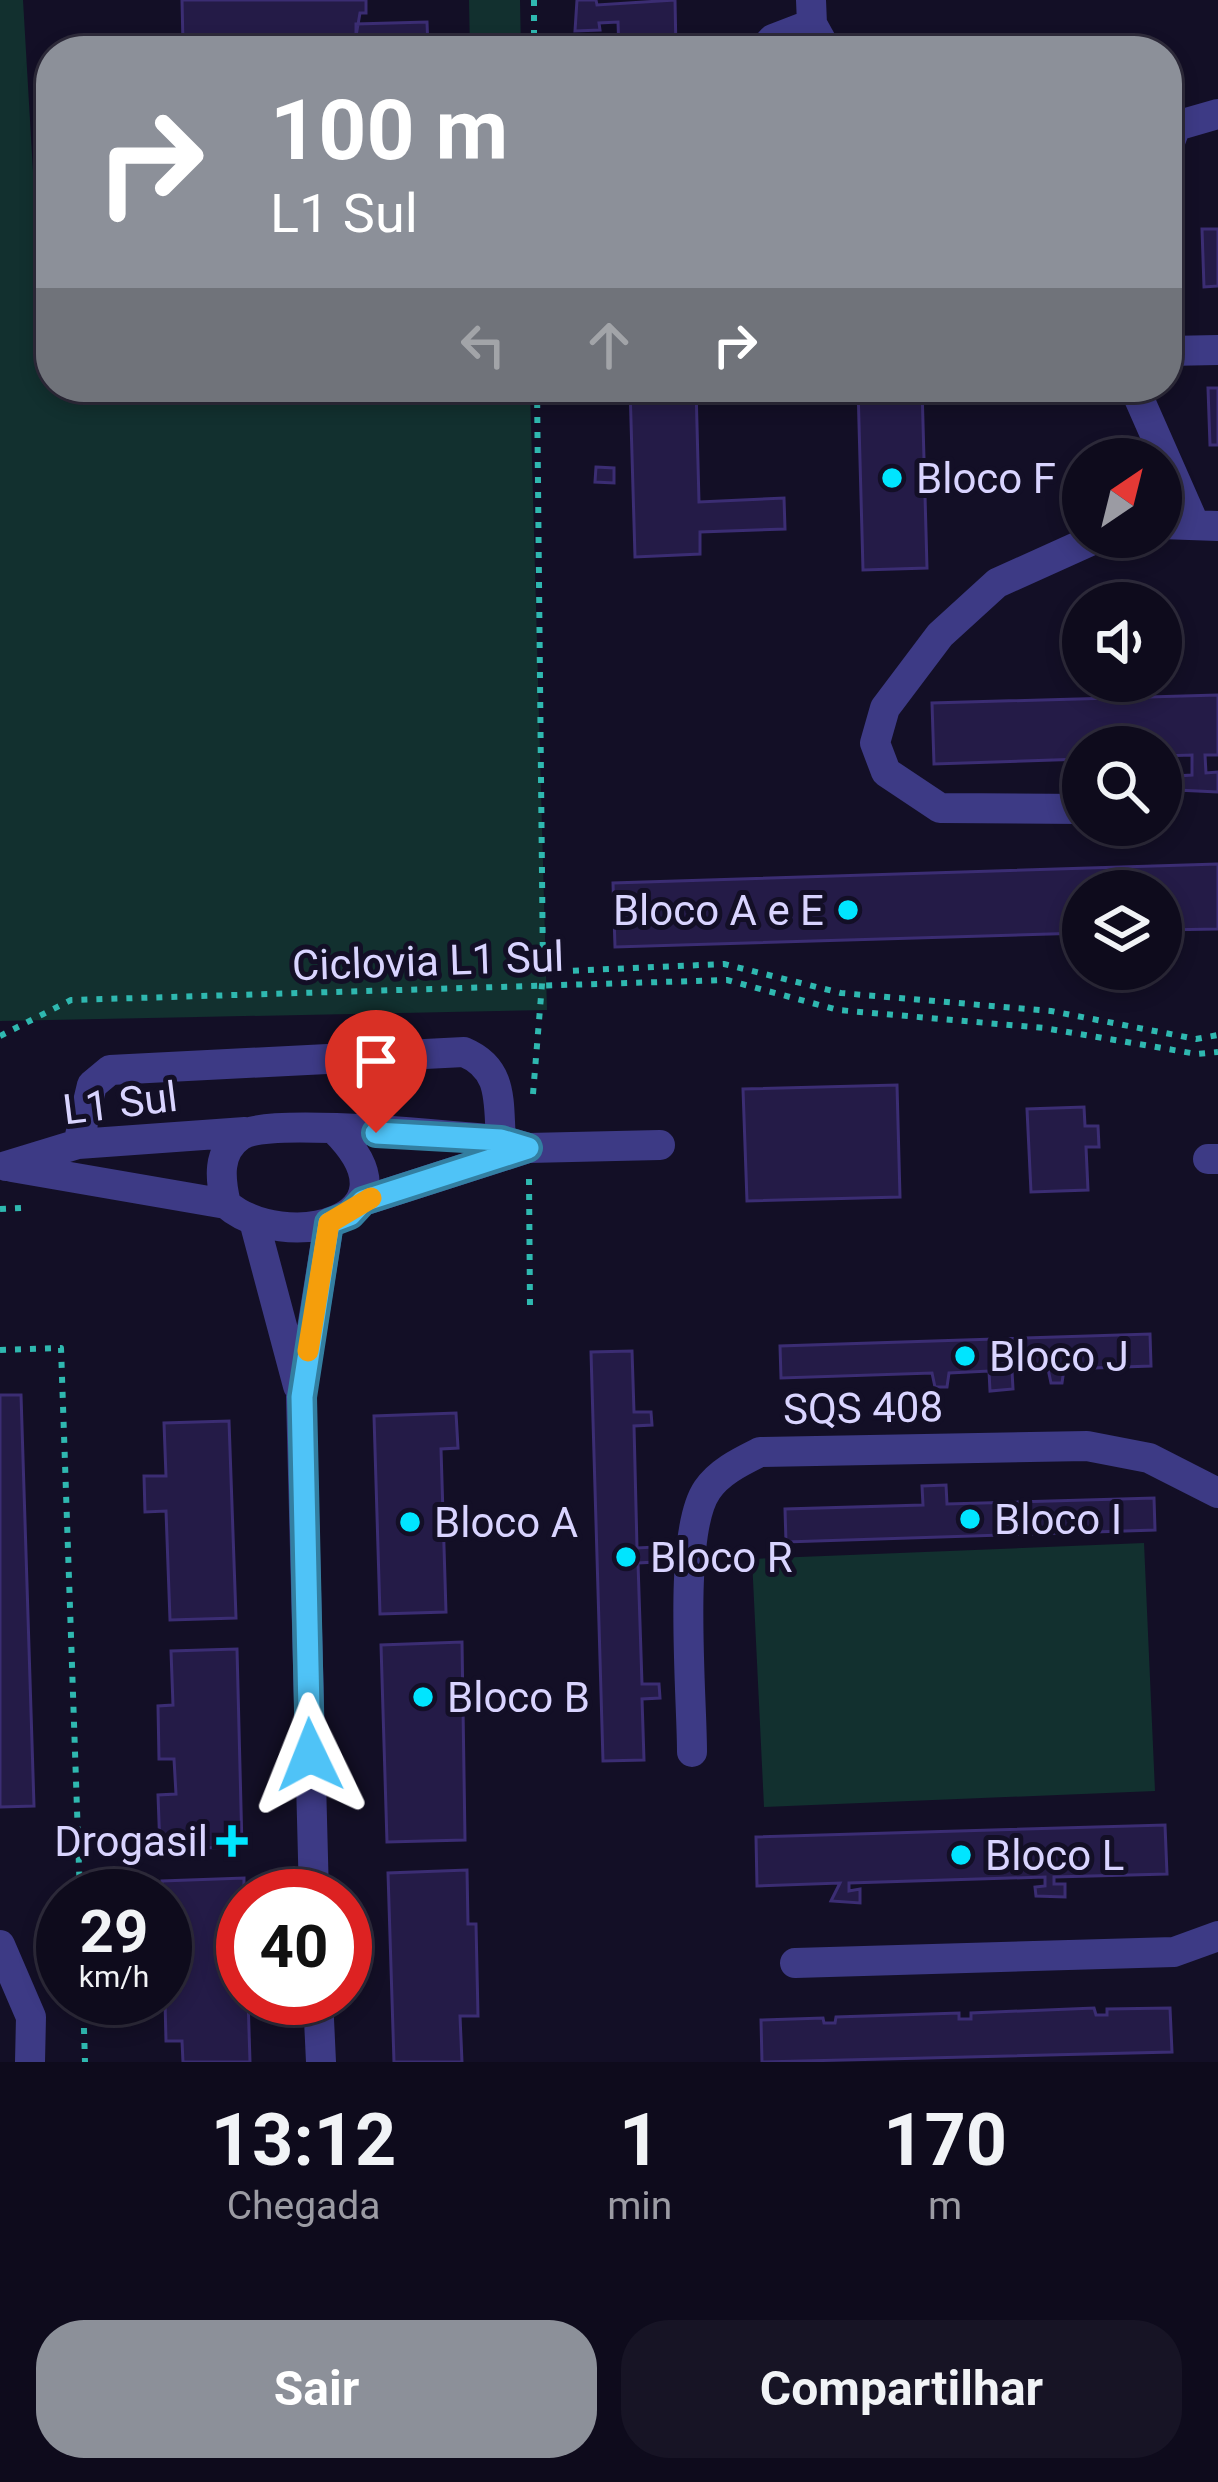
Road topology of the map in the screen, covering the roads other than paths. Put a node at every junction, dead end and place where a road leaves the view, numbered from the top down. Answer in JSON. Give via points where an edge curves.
{"nodes":[{"id":1,"x":817,"y":25,"type":"edge"},
{"id":2,"x":782,"y":36,"type":"edge"},
{"id":3,"x":1218,"y":114,"type":"edge"},
{"id":4,"x":1182,"y":129,"type":"edge"},
{"id":5,"x":1182,"y":350,"type":"edge"},
{"id":6,"x":1218,"y":350,"type":"edge"},
{"id":7,"x":1142,"y":402,"type":"edge"},
{"id":8,"x":1206,"y":523,"type":"edge"},
{"id":9,"x":1062,"y":554,"type":"edge"},
{"id":10,"x":1062,"y":809,"type":"edge"},
{"id":11,"x":335,"y":1130,"type":"junction"},
{"id":12,"x":245,"y":1132,"type":"junction"},
{"id":13,"x":78,"y":1144,"type":"junction"},
{"id":14,"x":514,"y":1144,"type":"junction"},
{"id":15,"x":659,"y":1145,"type":"dead end"},
{"id":16,"x":3,"y":1166,"type":"edge"},
{"id":17,"x":363,"y":1201,"type":"junction"},
{"id":18,"x":226,"y":1204,"type":"junction"},
{"id":19,"x":254,"y":1220,"type":"junction"},
{"id":20,"x":329,"y":1223,"type":"junction"},
{"id":21,"x":302,"y":1397,"type":"junction"},
{"id":22,"x":1218,"y":1493,"type":"edge"},
{"id":23,"x":692,"y":1752,"type":"dead end"},
{"id":24,"x":313,"y":1869,"type":"edge"},
{"id":25,"x":1218,"y":1936,"type":"edge"},
{"id":26,"x":0,"y":1945,"type":"edge"},
{"id":27,"x":795,"y":1963,"type":"dead end"},
{"id":28,"x":319,"y":2025,"type":"edge"},
{"id":29,"x":30,"y":2062,"type":"edge"},
{"id":30,"x":321,"y":2062,"type":"edge"}],
"edges":[{"from":1,"to":2,"type":"street"},
{"from":3,"to":4,"type":"street"},
{"from":5,"to":6,"type":"street"},
{"from":7,"to":8,"type":"street"},
{"from":9,"to":10,"type":"street","via":[[998,583],[940,634],[885,708],[875,743],[886,772],[940,808]]},
{"from":11,"to":12,"type":"street"},
{"from":11,"to":14,"type":"street"},
{"from":11,"to":17,"type":"street","via":[[362,1162]]},
{"from":12,"to":13,"type":"street","name":"L1 Sul"},
{"from":12,"to":18,"type":"street","via":[[222,1162]]},
{"from":13,"to":14,"type":"street","via":[[92,1085],[110,1070],[464,1052],[496,1076]]},
{"from":13,"to":16,"type":"street","name":"L1 Sul"},
{"from":14,"to":15,"type":"street"},
{"from":14,"to":17,"type":"street"},
{"from":16,"to":18,"type":"street","name":"L1 Sul"},
{"from":17,"to":20,"type":"street"},
{"from":18,"to":19,"type":"street"},
{"from":19,"to":20,"type":"street"},
{"from":19,"to":21,"type":"street"},
{"from":20,"to":21,"type":"street"},
{"from":21,"to":24,"type":"street"},
{"from":22,"to":23,"type":"street","name":"SQS 408","via":[[1150,1458],[1088,1446],[760,1452],[745,1459],[706,1491],[691,1528]]},
{"from":25,"to":27,"type":"street","via":[[1174,1952]]},
{"from":26,"to":29,"type":"street","via":[[31,2018]]},
{"from":28,"to":30,"type":"street"}]}
